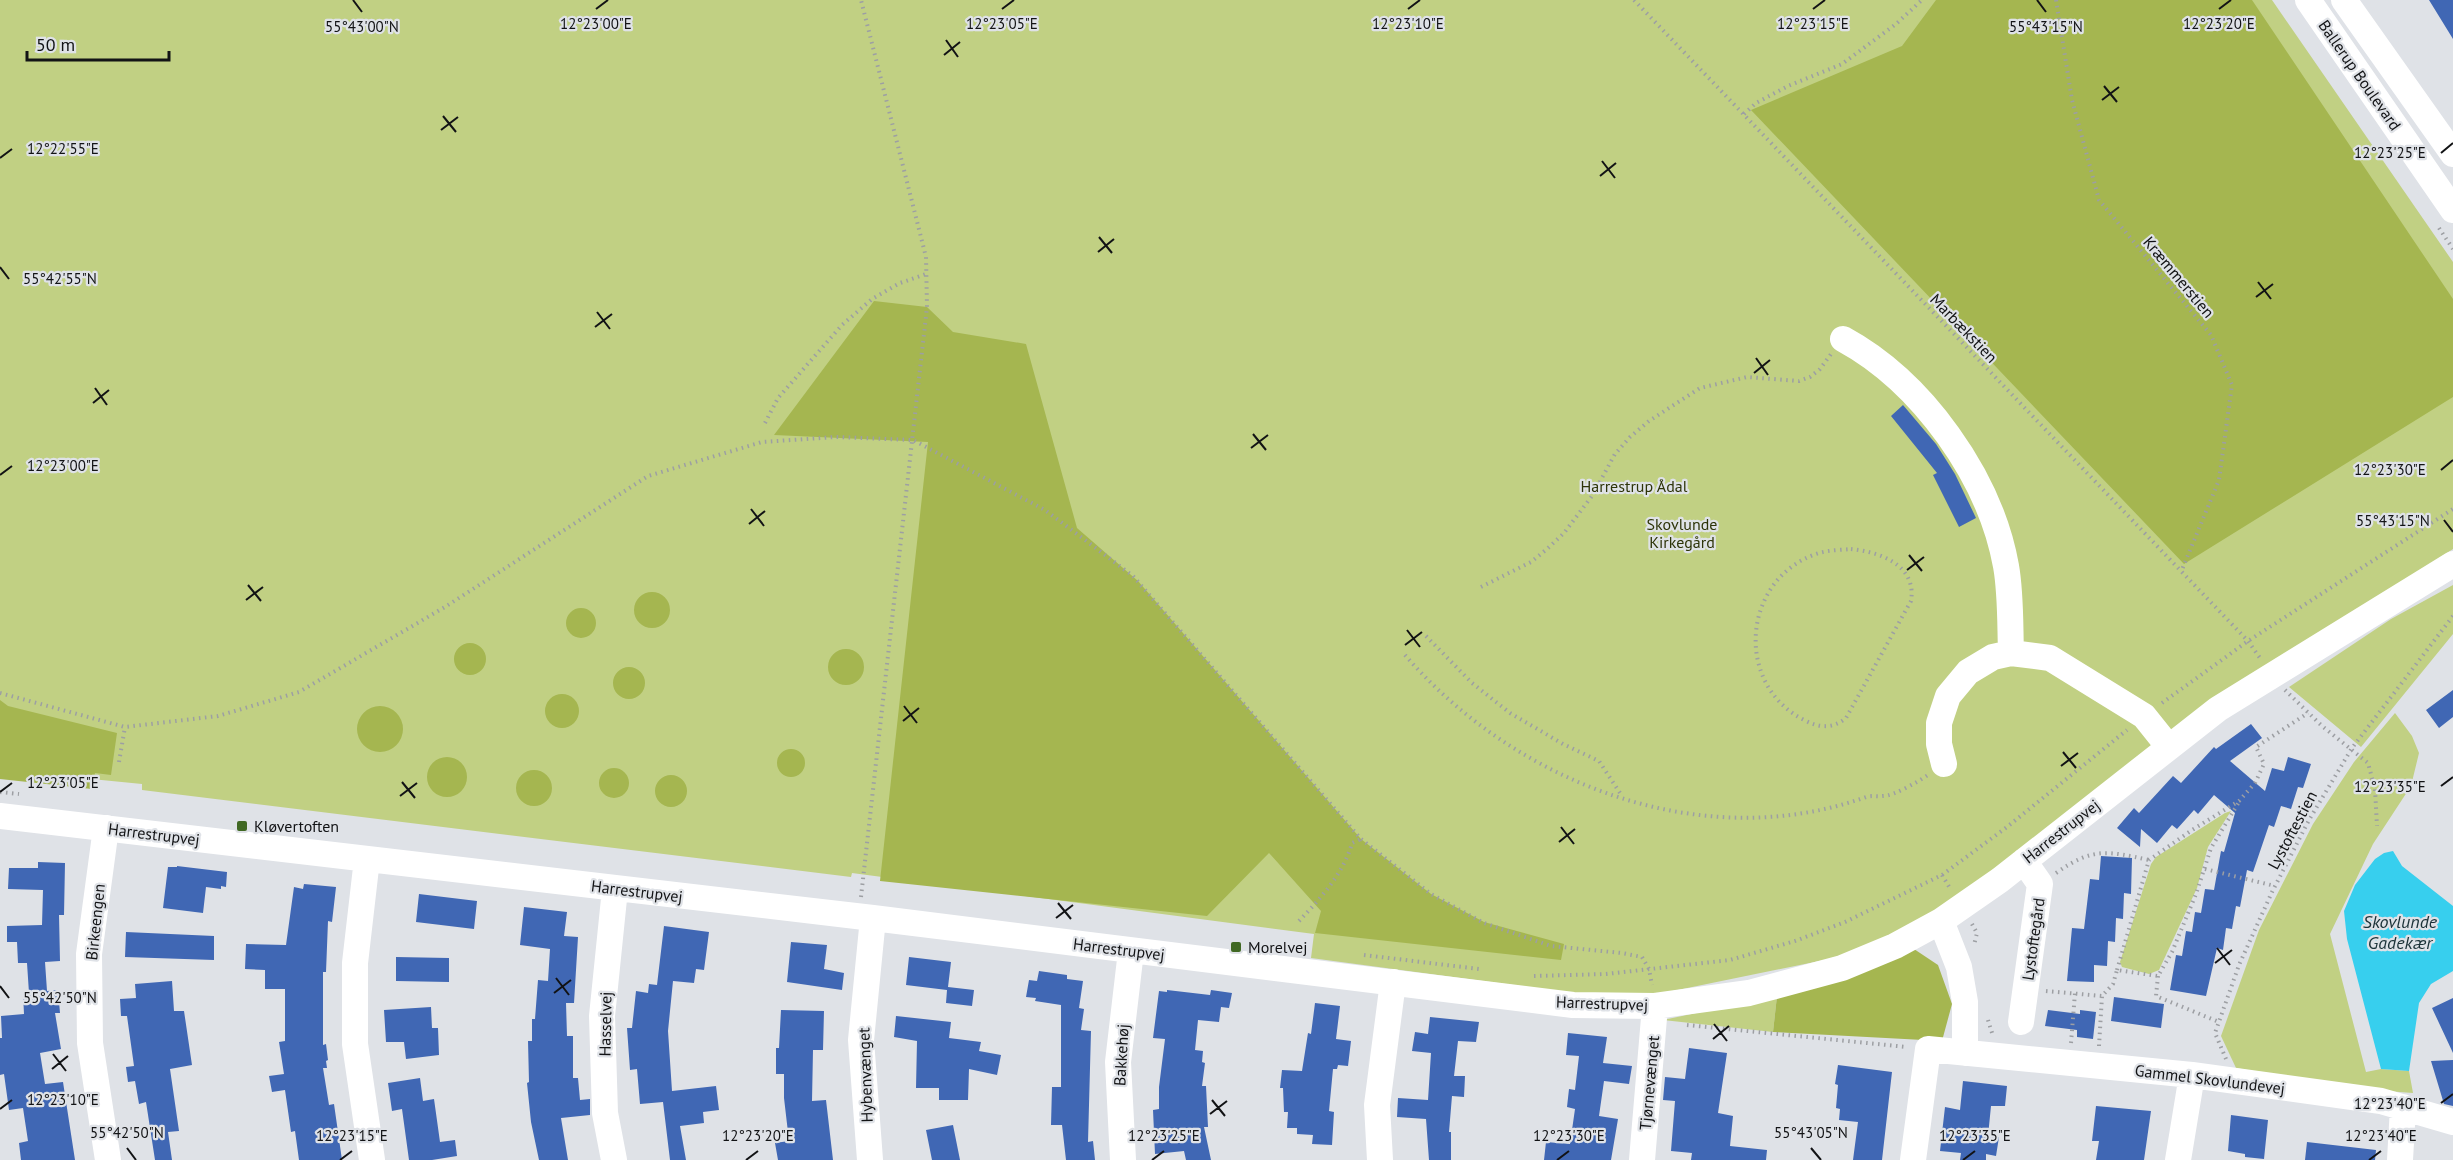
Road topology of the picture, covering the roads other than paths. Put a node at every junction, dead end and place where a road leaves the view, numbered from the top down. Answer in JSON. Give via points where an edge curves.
{"nodes":[{"id":1,"x":2308,"y":0,"type":"edge"},
{"id":2,"x":2344,"y":0,"type":"edge"},
{"id":3,"x":2453,"y":154,"type":"edge"},
{"id":4,"x":2453,"y":210,"type":"edge"},
{"id":5,"x":1843,"y":339,"type":"road end"},
{"id":6,"x":2453,"y":564,"type":"edge"},
{"id":7,"x":2011,"y":653,"type":"junction"},
{"id":8,"x":2168,"y":746,"type":"junction"},
{"id":9,"x":1944,"y":764,"type":"road end"},
{"id":10,"x":0,"y":816,"type":"edge"},
{"id":11,"x":106,"y":828,"type":"junction"},
{"id":12,"x":367,"y":859,"type":"junction"},
{"id":13,"x":2024,"y":861,"type":"junction"},
{"id":14,"x":615,"y":889,"type":"junction"},
{"id":15,"x":863,"y":904,"type":"junction"},
{"id":16,"x":1941,"y":921,"type":"junction"},
{"id":17,"x":1131,"y":951,"type":"junction"},
{"id":18,"x":1393,"y":982,"type":"junction"},
{"id":19,"x":1654,"y":1014,"type":"junction"},
{"id":20,"x":2022,"y":1022,"type":"dead end"},
{"id":21,"x":1965,"y":1053,"type":"junction"},
{"id":22,"x":2192,"y":1075,"type":"junction"},
{"id":23,"x":2403,"y":1107,"type":"junction"},
{"id":24,"x":2453,"y":1122,"type":"edge"},
{"id":25,"x":108,"y":1160,"type":"edge"},
{"id":26,"x":372,"y":1160,"type":"edge"},
{"id":27,"x":614,"y":1160,"type":"edge"},
{"id":28,"x":870,"y":1160,"type":"edge"},
{"id":29,"x":1123,"y":1160,"type":"edge"},
{"id":30,"x":1380,"y":1160,"type":"edge"},
{"id":31,"x":1642,"y":1160,"type":"edge"},
{"id":32,"x":1913,"y":1160,"type":"edge"},
{"id":33,"x":2178,"y":1160,"type":"edge"},
{"id":34,"x":2400,"y":1160,"type":"edge"}],
"edges":[{"from":1,"to":4,"type":"street","name":"Ballerup Boulevard"},
{"from":2,"to":3,"type":"street","name":"Ballerup Boulevard"},
{"from":5,"to":7,"type":"street","via":[[1868,353],[1921,402],[1978,486],[1996,527],[2006,567]]},
{"from":6,"to":8,"type":"street","name":"Harrestrupvej","via":[[2218,709]]},
{"from":7,"to":8,"type":"street","via":[[2050,658],[2144,716]]},
{"from":7,"to":9,"type":"street","via":[[1994,657],[1968,672],[1948,696],[1939,723]]},
{"from":8,"to":13,"type":"street","name":"Harrestrupvej"},
{"from":10,"to":11,"type":"street","name":"Harrestrupvej"},
{"from":11,"to":12,"type":"street","name":"Harrestrupvej"},
{"from":11,"to":25,"type":"street","name":"Birkeengen","via":[[89,954],[90,1043]]},
{"from":12,"to":14,"type":"street","name":"Harrestrupvej"},
{"from":12,"to":26,"type":"street","via":[[355,963],[355,1044]]},
{"from":13,"to":16,"type":"street","name":"Harrestrupvej"},
{"from":13,"to":20,"type":"street","name":"Lystoftegård","via":[[2040,884]]},
{"from":14,"to":15,"type":"street","name":"Harrestrupvej"},
{"from":14,"to":27,"type":"street","name":"Hasselvej","via":[[602,1016],[605,1113]]},
{"from":15,"to":17,"type":"street","name":"Harrestrupvej"},
{"from":15,"to":28,"type":"street","name":"Hybenvænget","via":[[861,1040]]},
{"from":16,"to":19,"type":"street","name":"Harrestrupvej","via":[[1842,968]]},
{"from":16,"to":21,"type":"street","via":[[1959,967],[1965,1002]]},
{"from":17,"to":18,"type":"street","name":"Harrestrupvej"},
{"from":17,"to":29,"type":"street","name":"Bakkehøj","via":[[1118,1062]]},
{"from":18,"to":19,"type":"street","name":"Harrestrupvej"},
{"from":18,"to":30,"type":"street","via":[[1377,1105]]},
{"from":19,"to":31,"type":"street","name":"Tjørnevænget"},
{"from":21,"to":22,"type":"street","name":"Gammel Skovlundevej"},
{"from":21,"to":32,"type":"street","name":"Gammel Skovlundevej","via":[[1928,1049]]},
{"from":22,"to":23,"type":"street","name":"Gammel Skovlundevej"},
{"from":22,"to":33,"type":"street"},
{"from":23,"to":24,"type":"street","name":"Gammel Skovlundevej"},
{"from":23,"to":34,"type":"street"}]}
